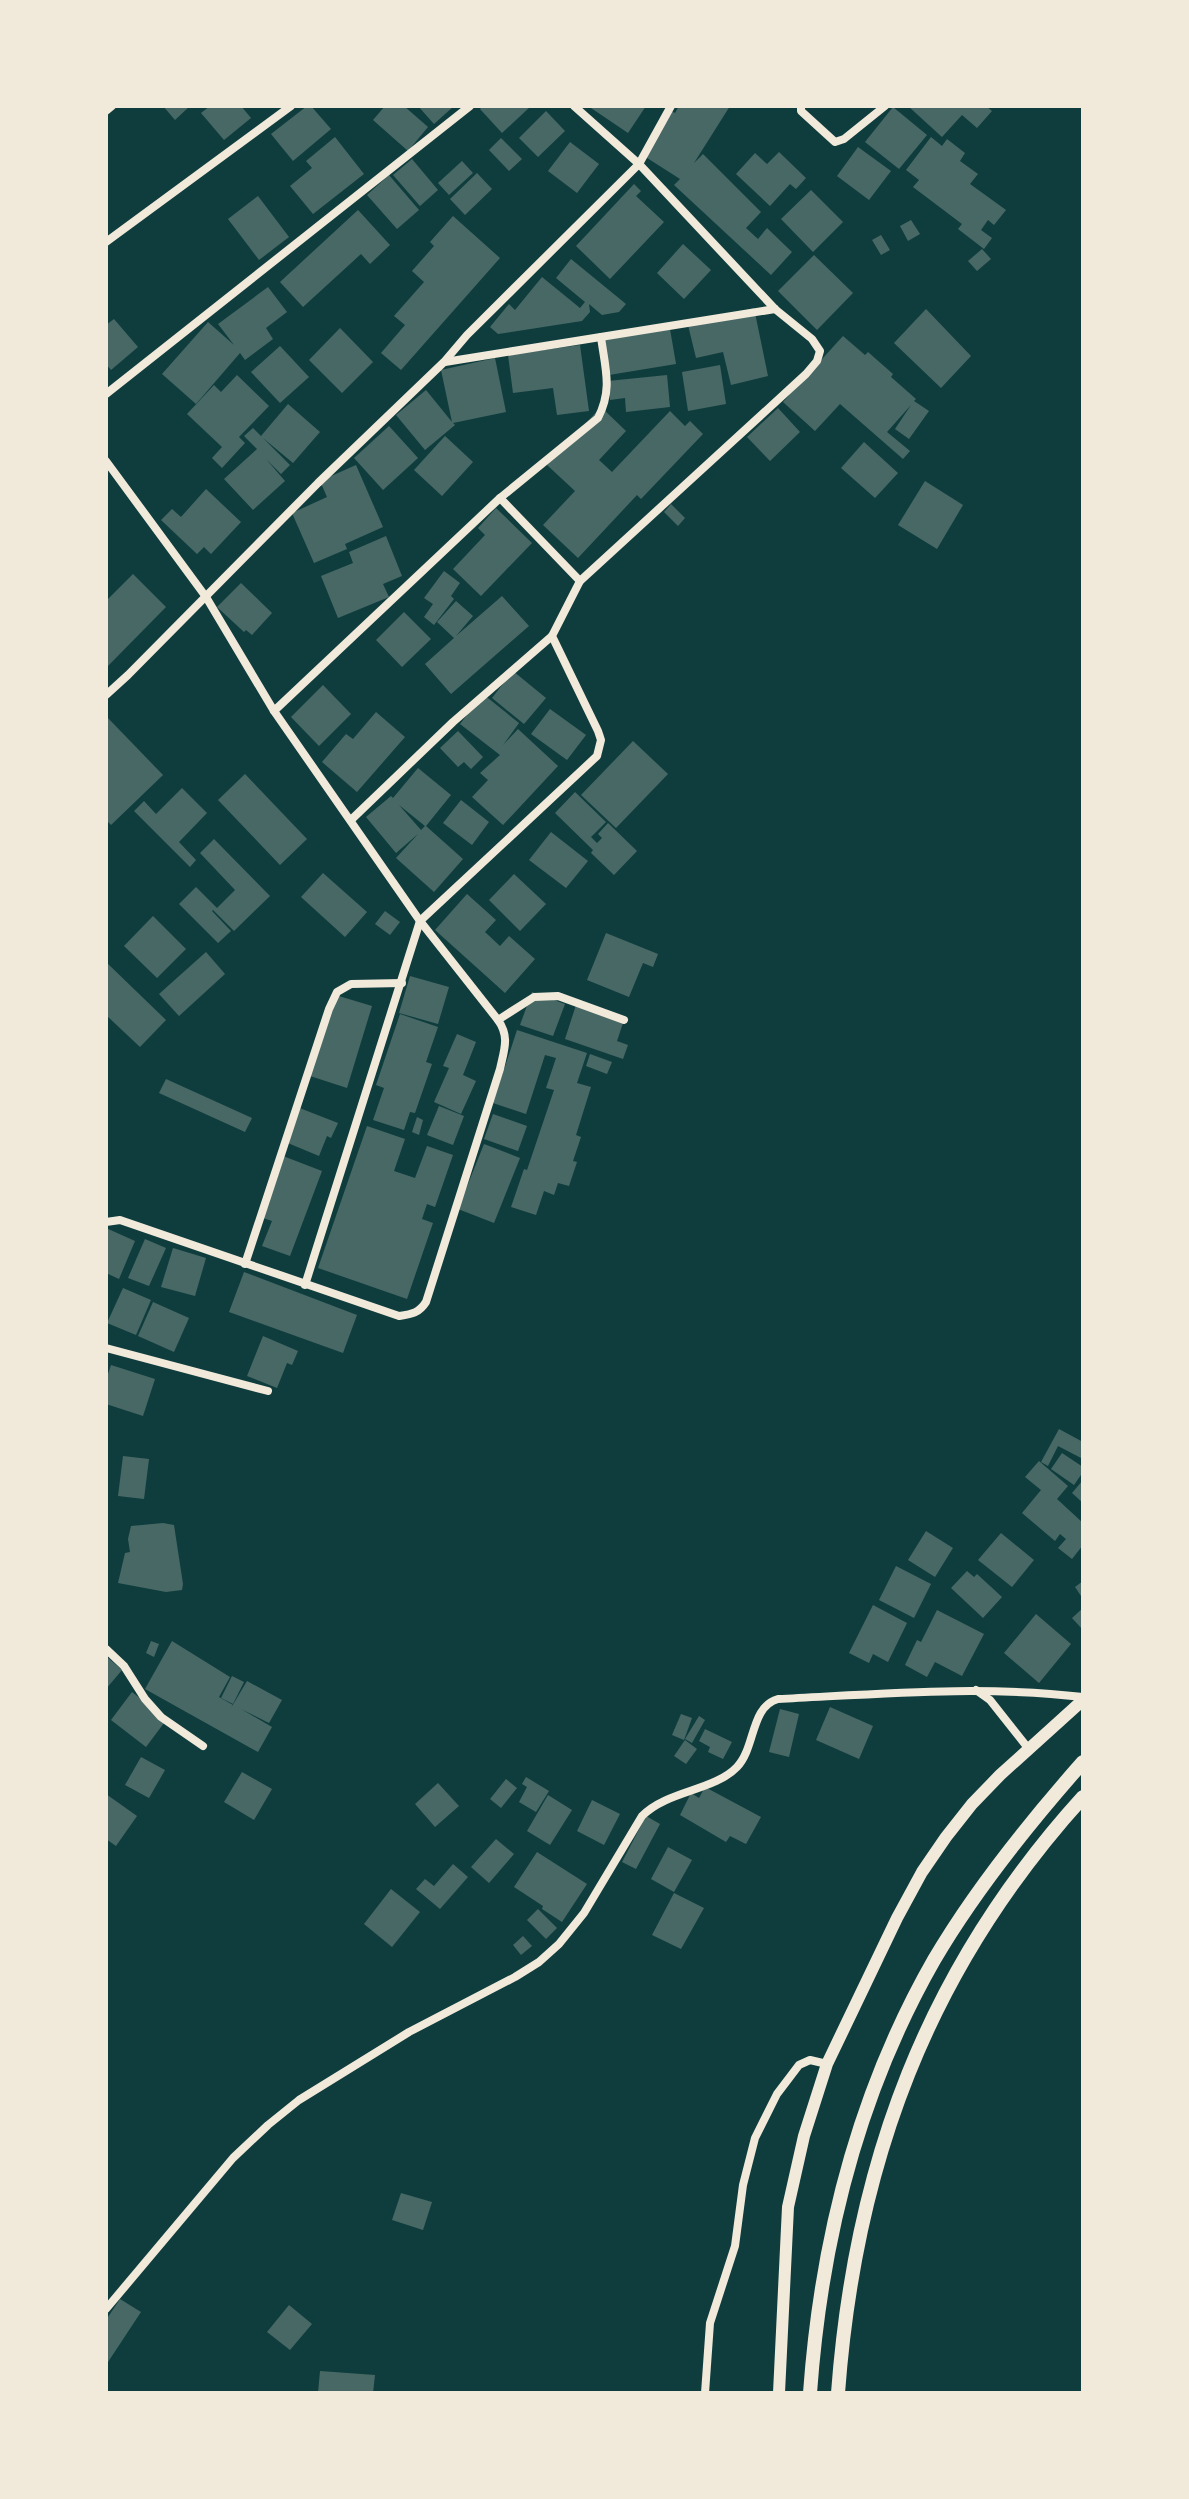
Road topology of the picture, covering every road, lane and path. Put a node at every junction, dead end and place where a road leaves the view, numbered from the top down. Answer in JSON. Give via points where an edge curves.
{"nodes":[{"id":1,"x":112,"y":106,"type":"edge"},
{"id":2,"x":291,"y":106,"type":"edge"},
{"id":3,"x":470,"y":106,"type":"edge"},
{"id":4,"x":574,"y":106,"type":"edge"},
{"id":5,"x":671,"y":106,"type":"edge"},
{"id":6,"x":801,"y":106,"type":"edge"},
{"id":7,"x":885,"y":106,"type":"edge"},
{"id":8,"x":106,"y":111,"type":"edge"},
{"id":9,"x":639,"y":164,"type":"junction"},
{"id":10,"x":106,"y":242,"type":"edge"},
{"id":11,"x":775,"y":309,"type":"junction"},
{"id":12,"x":601,"y":337,"type":"junction"},
{"id":13,"x":444,"y":362,"type":"junction"},
{"id":14,"x":106,"y":394,"type":"edge"},
{"id":15,"x":106,"y":461,"type":"edge"},
{"id":16,"x":500,"y":498,"type":"junction"},
{"id":17,"x":580,"y":581,"type":"junction"},
{"id":18,"x":206,"y":597,"type":"junction"},
{"id":19,"x":552,"y":636,"type":"junction"},
{"id":20,"x":106,"y":695,"type":"edge"},
{"id":21,"x":274,"y":711,"type":"junction"},
{"id":22,"x":352,"y":819,"type":"junction"},
{"id":23,"x":420,"y":921,"type":"junction"},
{"id":24,"x":402,"y":983,"type":"junction"},
{"id":25,"x":498,"y":1020,"type":"junction"},
{"id":26,"x":624,"y":1020,"type":"dead end"},
{"id":27,"x":106,"y":1222,"type":"edge"},
{"id":28,"x":245,"y":1264,"type":"junction"},
{"id":29,"x":305,"y":1285,"type":"junction"},
{"id":30,"x":106,"y":1348,"type":"edge"},
{"id":31,"x":268,"y":1391,"type":"dead end"},
{"id":32,"x":106,"y":1649,"type":"edge"},
{"id":33,"x":975,"y":1689,"type":"junction"},
{"id":34,"x":1083,"y":1698,"type":"edge"},
{"id":35,"x":203,"y":1746,"type":"dead end"},
{"id":36,"x":1028,"y":1748,"type":"junction"},
{"id":37,"x":1083,"y":1762,"type":"edge"},
{"id":38,"x":1083,"y":1797,"type":"edge"},
{"id":39,"x":827,"y":2064,"type":"junction"},
{"id":40,"x":106,"y":2309,"type":"edge"},
{"id":41,"x":705,"y":2393,"type":"edge"},
{"id":42,"x":779,"y":2393,"type":"edge"},
{"id":43,"x":810,"y":2393,"type":"edge"},
{"id":44,"x":838,"y":2393,"type":"edge"}],
"edges":[{"from":1,"to":8,"type":"street"},
{"from":2,"to":10,"type":"street"},
{"from":3,"to":14,"type":"street"},
{"from":4,"to":9,"type":"street"},
{"from":5,"to":9,"type":"street"},
{"from":6,"to":7,"type":"street","via":[[835,142]]},
{"from":9,"to":11,"type":"street"},
{"from":9,"to":13,"type":"street"},
{"from":11,"to":12,"type":"street"},
{"from":11,"to":17,"type":"street","via":[[812,339],[820,351],[817,361]]},
{"from":12,"to":13,"type":"street"},
{"from":12,"to":16,"type":"street","via":[[607,401],[598,418]]},
{"from":13,"to":18,"type":"street"},
{"from":15,"to":18,"type":"street"},
{"from":16,"to":17,"type":"street"},
{"from":16,"to":21,"type":"street"},
{"from":17,"to":19,"type":"street"},
{"from":18,"to":20,"type":"street"},
{"from":18,"to":21,"type":"street"},
{"from":19,"to":22,"type":"street"},
{"from":19,"to":23,"type":"street","via":[[598,731],[597,756]]},
{"from":21,"to":22,"type":"street"},
{"from":22,"to":23,"type":"street"},
{"from":23,"to":24,"type":"street"},
{"from":23,"to":25,"type":"street"},
{"from":24,"to":28,"type":"street","via":[[351,984],[337,992]]},
{"from":24,"to":29,"type":"street"},
{"from":25,"to":26,"type":"street","via":[[534,997],[558,996]]},
{"from":25,"to":29,"type":"street","via":[[507,1039],[500,1069],[426,1302],[420,1310],[399,1316]]},
{"from":27,"to":28,"type":"street","via":[[120,1220]]},
{"from":28,"to":29,"type":"street"},
{"from":30,"to":31,"type":"street"},
{"from":32,"to":35,"type":"street","via":[[161,1717]]},
{"from":33,"to":34,"type":"street"},
{"from":33,"to":36,"type":"street"},
{"from":33,"to":40,"type":"street","via":[[769,1701],[738,1766],[642,1816],[584,1913],[559,1944],[539,1962],[409,2032],[299,2100],[233,2158]]},
{"from":34,"to":36,"type":"main road"},
{"from":36,"to":39,"type":"main road","via":[[972,1804],[922,1872]]},
{"from":37,"to":43,"type":"highway","via":[[967,1911],[893,2042],[859,2129],[834,2216]]},
{"from":38,"to":44,"type":"highway","via":[[1034,1854],[979,1933],[914,2058],[864,2213],[848,2295]]},
{"from":39,"to":41,"type":"street","via":[[810,2060],[795,2069],[755,2138],[735,2246],[710,2323]]},
{"from":39,"to":42,"type":"main road","via":[[788,2207]]}]}
